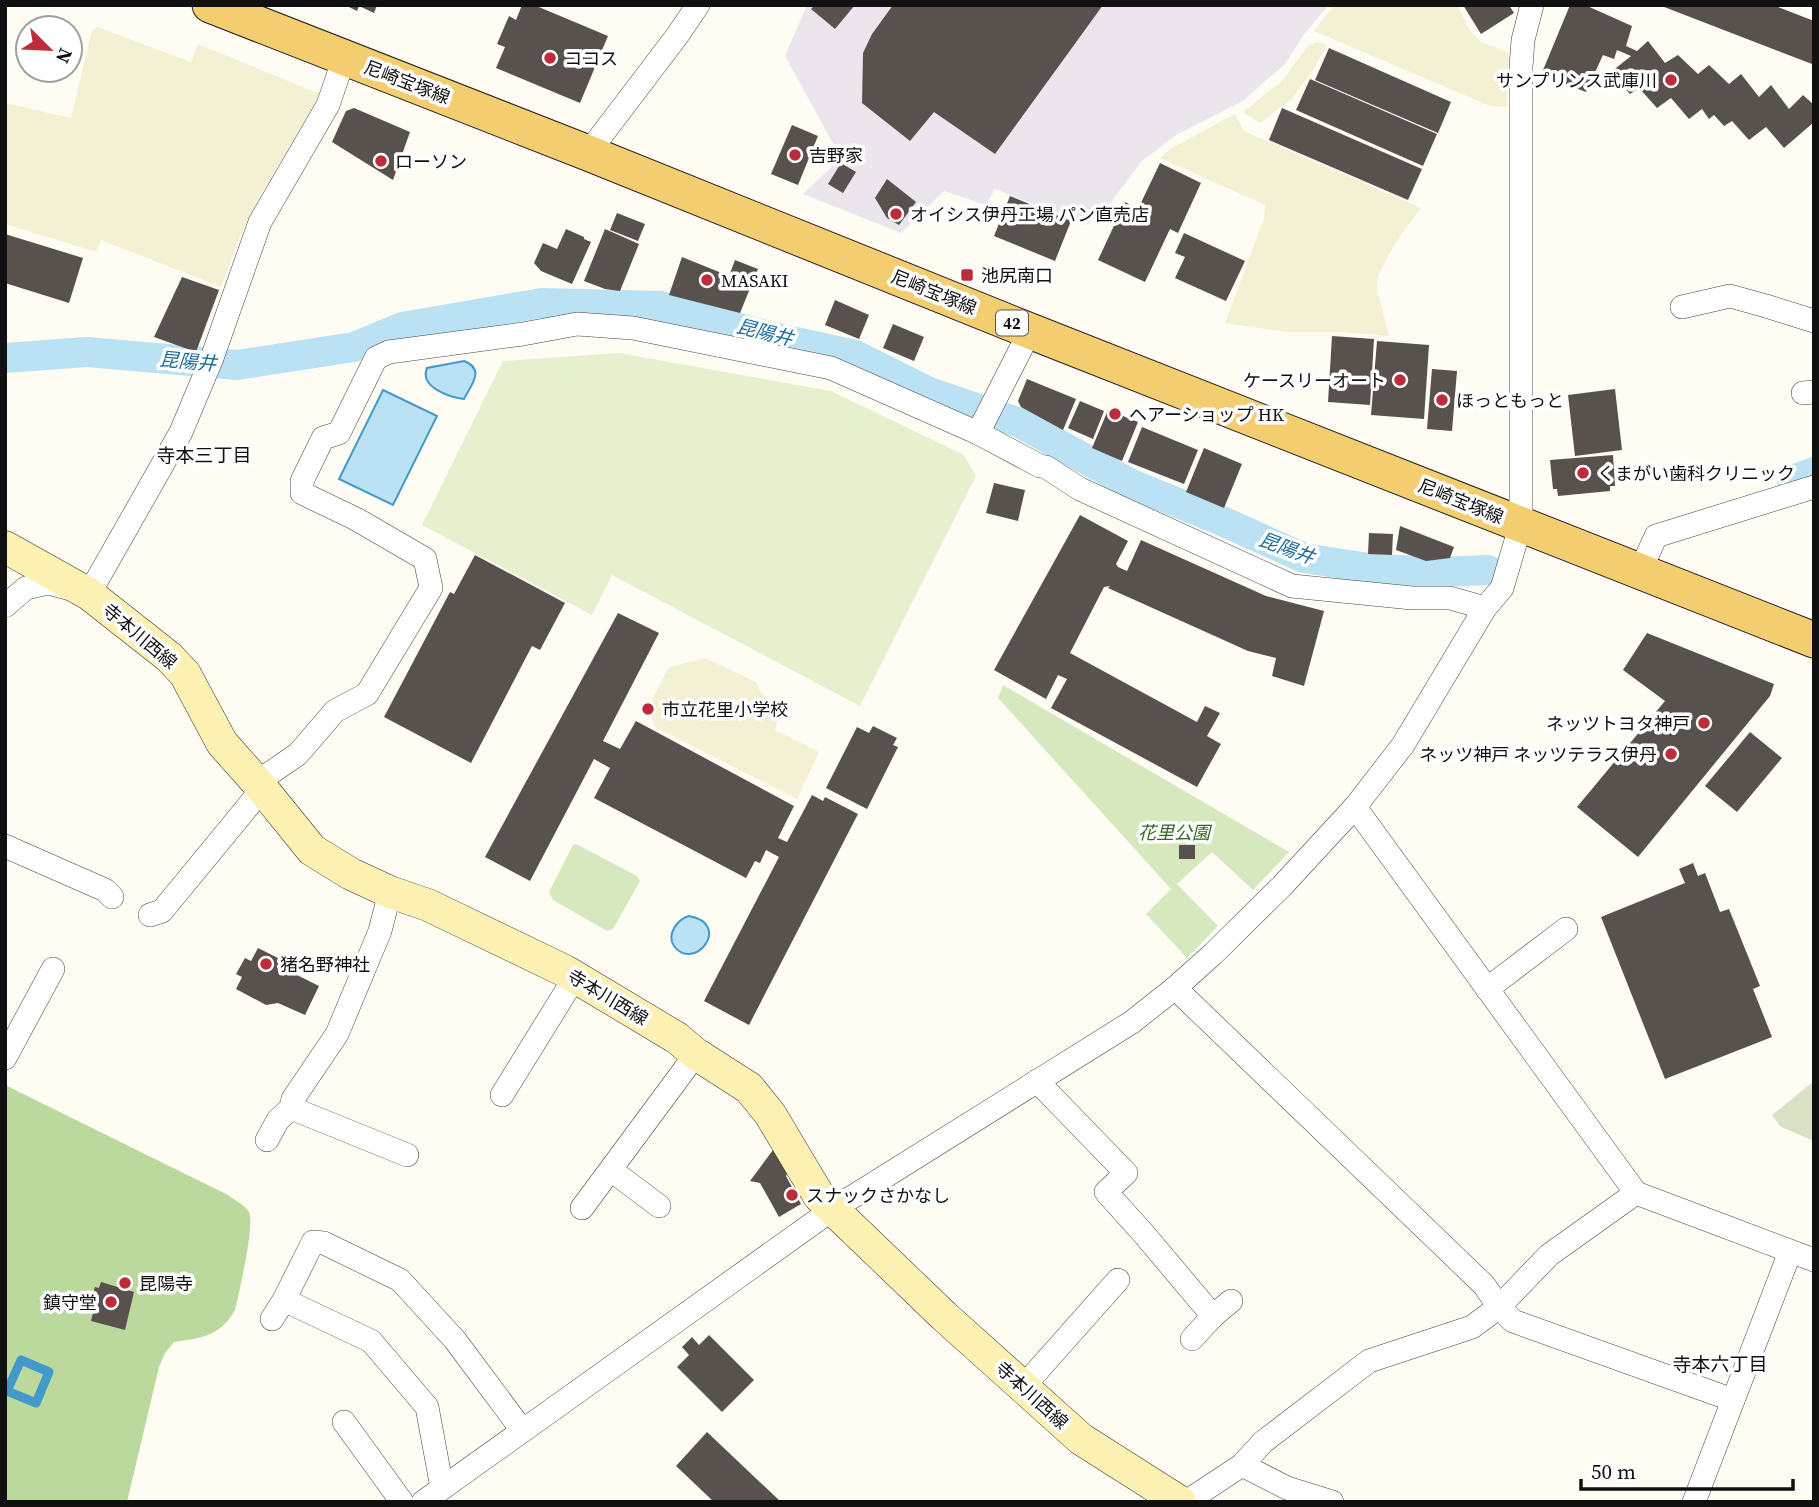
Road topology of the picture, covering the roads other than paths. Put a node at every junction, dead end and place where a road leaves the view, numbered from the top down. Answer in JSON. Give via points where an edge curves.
{"nodes":[{"id":1,"x":210,"y":5,"type":"edge"},
{"id":2,"x":698,"y":5,"type":"edge"},
{"id":3,"x":1532,"y":5,"type":"edge"},
{"id":4,"x":344,"y":58,"type":"junction"},
{"id":5,"x":588,"y":153,"type":"junction"},
{"id":6,"x":1682,"y":307,"type":"dead end"},
{"id":7,"x":1814,"y":321,"type":"edge"},
{"id":8,"x":1030,"y":331,"type":"junction"},
{"id":9,"x":979,"y":431,"type":"junction"},
{"id":10,"x":1814,"y":487,"type":"edge"},
{"id":11,"x":1521,"y":524,"type":"junction"},
{"id":12,"x":5,"y":547,"type":"edge"},
{"id":13,"x":1640,"y":571,"type":"junction"},
{"id":14,"x":89,"y":594,"type":"junction"},
{"id":15,"x":5,"y":606,"type":"edge"},
{"id":16,"x":1485,"y":608,"type":"junction"},
{"id":17,"x":1814,"y":640,"type":"edge"},
{"id":18,"x":261,"y":787,"type":"junction"},
{"id":19,"x":1355,"y":807,"type":"junction"},
{"id":20,"x":5,"y":846,"type":"edge"},
{"id":21,"x":390,"y":892,"type":"junction"},
{"id":22,"x":112,"y":897,"type":"dead end"},
{"id":23,"x":150,"y":915,"type":"dead end"},
{"id":24,"x":1566,"y":929,"type":"dead end"},
{"id":25,"x":53,"y":969,"type":"dead end"},
{"id":26,"x":575,"y":977,"type":"junction"},
{"id":27,"x":1175,"y":988,"type":"junction"},
{"id":28,"x":1487,"y":989,"type":"junction"},
{"id":29,"x":696,"y":1054,"type":"junction"},
{"id":30,"x":5,"y":1058,"type":"edge"},
{"id":31,"x":1037,"y":1082,"type":"junction"},
{"id":32,"x":502,"y":1095,"type":"dead end"},
{"id":33,"x":291,"y":1108,"type":"junction"},
{"id":34,"x":267,"y":1140,"type":"dead end"},
{"id":35,"x":407,"y":1155,"type":"dead end"},
{"id":36,"x":611,"y":1170,"type":"junction"},
{"id":37,"x":1636,"y":1193,"type":"junction"},
{"id":38,"x":659,"y":1206,"type":"dead end"},
{"id":39,"x":582,"y":1208,"type":"dead end"},
{"id":40,"x":833,"y":1209,"type":"junction"},
{"id":41,"x":1790,"y":1252,"type":"junction"},
{"id":42,"x":1814,"y":1260,"type":"edge"},
{"id":43,"x":1118,"y":1280,"type":"dead end"},
{"id":44,"x":1499,"y":1307,"type":"junction"},
{"id":45,"x":1192,"y":1339,"type":"dead end"},
{"id":46,"x":1023,"y":1387,"type":"junction"},
{"id":47,"x":1733,"y":1400,"type":"junction"},
{"id":48,"x":344,"y":1422,"type":"dead end"},
{"id":49,"x":522,"y":1430,"type":"junction"},
{"id":50,"x":1242,"y":1465,"type":"junction"},
{"id":51,"x":442,"y":1488,"type":"junction"},
{"id":52,"x":402,"y":1502,"type":"edge"},
{"id":53,"x":423,"y":1502,"type":"edge"},
{"id":54,"x":1180,"y":1502,"type":"edge"},
{"id":55,"x":1186,"y":1502,"type":"edge"},
{"id":56,"x":1332,"y":1502,"type":"edge"},
{"id":57,"x":1694,"y":1502,"type":"edge"}],
"edges":[{"from":1,"to":4,"type":"main road","name":"尼崎宝塚線","number":"42"},
{"from":2,"to":5,"type":"street"},
{"from":3,"to":11,"type":"street","via":[[1521,67]]},
{"from":4,"to":5,"type":"main road","name":"尼崎宝塚線","number":"42"},
{"from":4,"to":14,"type":"street","via":[[328,105],[260,222],[181,432]]},
{"from":5,"to":8,"type":"main road","name":"尼崎宝塚線","number":"42"},
{"from":6,"to":7,"type":"street","via":[[1720,290]]},
{"from":8,"to":9,"type":"street"},
{"from":8,"to":11,"type":"main road","name":"尼崎宝塚線","number":"42"},
{"from":9,"to":16,"type":"street","via":[[1080,489],[1292,586],[1450,598]]},
{"from":9,"to":18,"type":"street","via":[[831,368],[634,328],[577,324],[389,352],[376,358],[340,433],[323,438],[302,481],[302,493],[425,559],[431,588],[367,694],[335,710],[298,754],[267,776]]},
{"from":10,"to":13,"type":"street","via":[[1656,536]]},
{"from":11,"to":13,"type":"main road","name":"尼崎宝塚線","number":"42"},
{"from":11,"to":16,"type":"street","via":[[1502,588]]},
{"from":12,"to":14,"type":"main road","name":"寺本川西線"},
{"from":13,"to":17,"type":"main road","name":"尼崎宝塚線","number":"42"},
{"from":14,"to":15,"type":"street","via":[[48,583],[26,588]]},
{"from":14,"to":18,"type":"main road","name":"寺本川西線","via":[[185,674],[222,743]]},
{"from":16,"to":19,"type":"street","via":[[1403,745]]},
{"from":18,"to":21,"type":"main road","name":"寺本川西線","via":[[312,850]]},
{"from":18,"to":23,"type":"street","via":[[162,911]]},
{"from":19,"to":27,"type":"street","via":[[1282,886]]},
{"from":19,"to":28,"type":"street"},
{"from":20,"to":22,"type":"street"},
{"from":21,"to":26,"type":"main road","name":"寺本川西線","via":[[428,905]]},
{"from":21,"to":33,"type":"street","via":[[380,932],[337,1034]]},
{"from":24,"to":28,"type":"street"},
{"from":25,"to":30,"type":"street"},
{"from":26,"to":29,"type":"main road","name":"寺本川西線"},
{"from":26,"to":32,"type":"street"},
{"from":27,"to":31,"type":"street","via":[[1132,1022]]},
{"from":27,"to":44,"type":"street","via":[[1484,1285]]},
{"from":28,"to":37,"type":"street"},
{"from":29,"to":36,"type":"street"},
{"from":29,"to":40,"type":"main road","name":"寺本川西線","via":[[749,1088],[819,1196]]},
{"from":31,"to":40,"type":"street"},
{"from":31,"to":45,"type":"street","via":[[1126,1173],[1099,1198],[1222,1309]]},
{"from":33,"to":34,"type":"street"},
{"from":33,"to":35,"type":"street"},
{"from":36,"to":38,"type":"street"},
{"from":36,"to":39,"type":"street"},
{"from":37,"to":41,"type":"street"},
{"from":37,"to":44,"type":"street","via":[[1549,1255]]},
{"from":40,"to":46,"type":"main road","name":"寺本川西線"},
{"from":40,"to":49,"type":"street"},
{"from":41,"to":42,"type":"street"},
{"from":41,"to":47,"type":"street"},
{"from":43,"to":46,"type":"street"},
{"from":44,"to":47,"type":"street","via":[[1513,1321]]},
{"from":44,"to":50,"type":"street","via":[[1472,1327],[1369,1361],[1263,1442]]},
{"from":46,"to":54,"type":"main road","name":"寺本川西線","via":[[1081,1439]]},
{"from":47,"to":57,"type":"street"},
{"from":48,"to":52,"type":"street"},
{"from":49,"to":51,"type":"street"},
{"from":49,"to":51,"type":"street","via":[[455,1340],[400,1280],[324,1242],[313,1242],[278,1309],[372,1341],[426,1407]]},
{"from":50,"to":55,"type":"street"},
{"from":50,"to":56,"type":"street","via":[[1287,1488]]},
{"from":51,"to":53,"type":"street"}]}
